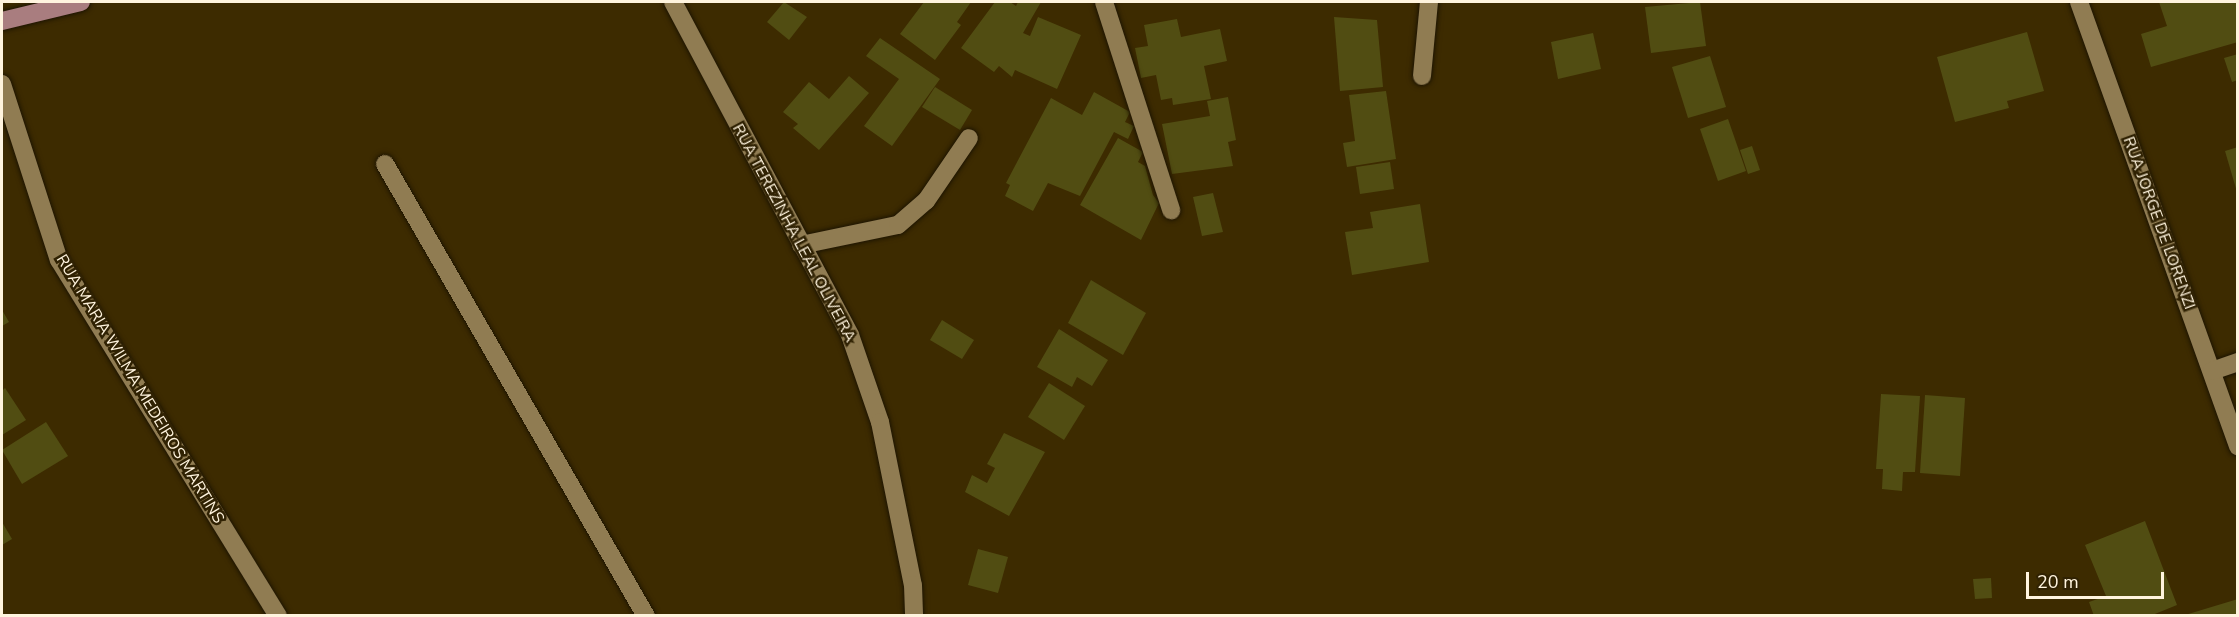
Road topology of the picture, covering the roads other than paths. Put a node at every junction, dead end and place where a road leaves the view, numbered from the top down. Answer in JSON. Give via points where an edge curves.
{"nodes":[{"id":1,"x":81,"y":2,"type":"edge"},
{"id":2,"x":673,"y":2,"type":"edge"},
{"id":3,"x":1104,"y":2,"type":"edge"},
{"id":4,"x":1429,"y":2,"type":"edge"},
{"id":5,"x":2079,"y":2,"type":"edge"},
{"id":6,"x":2,"y":21,"type":"edge"},
{"id":7,"x":1422,"y":76,"type":"dead end"},
{"id":8,"x":2,"y":84,"type":"edge"},
{"id":9,"x":969,"y":138,"type":"dead end"},
{"id":10,"x":386,"y":164,"type":"dead end"},
{"id":11,"x":1171,"y":210,"type":"dead end"},
{"id":12,"x":801,"y":245,"type":"junction"},
{"id":13,"x":2238,"y":363,"type":"edge"},
{"id":14,"x":2212,"y":371,"type":"junction"},
{"id":15,"x":2238,"y":446,"type":"edge"},
{"id":16,"x":278,"y":615,"type":"edge"},
{"id":17,"x":646,"y":615,"type":"edge"},
{"id":18,"x":914,"y":615,"type":"edge"}],
"edges":[{"from":1,"to":6,"type":"street"},
{"from":2,"to":12,"type":"street","name":"RUA TEREZINHA LEAL OLIVEIRA"},
{"from":3,"to":11,"type":"street"},
{"from":4,"to":7,"type":"street"},
{"from":5,"to":14,"type":"street","name":"RUA JORGE DE LORENZI"},
{"from":8,"to":16,"type":"street","name":"RUA MARIA WILMA MEDEIROS MARTINS","via":[[59,260]]},
{"from":9,"to":12,"type":"street","via":[[926,201],[898,225]]},
{"from":10,"to":17,"type":"street"},
{"from":12,"to":18,"type":"street","name":"RUA TEREZINHA LEAL OLIVEIRA","via":[[850,335],[880,422],[913,585]]},
{"from":13,"to":14,"type":"street"},
{"from":14,"to":15,"type":"street","name":"RUA JORGE DE LORENZI"}]}
